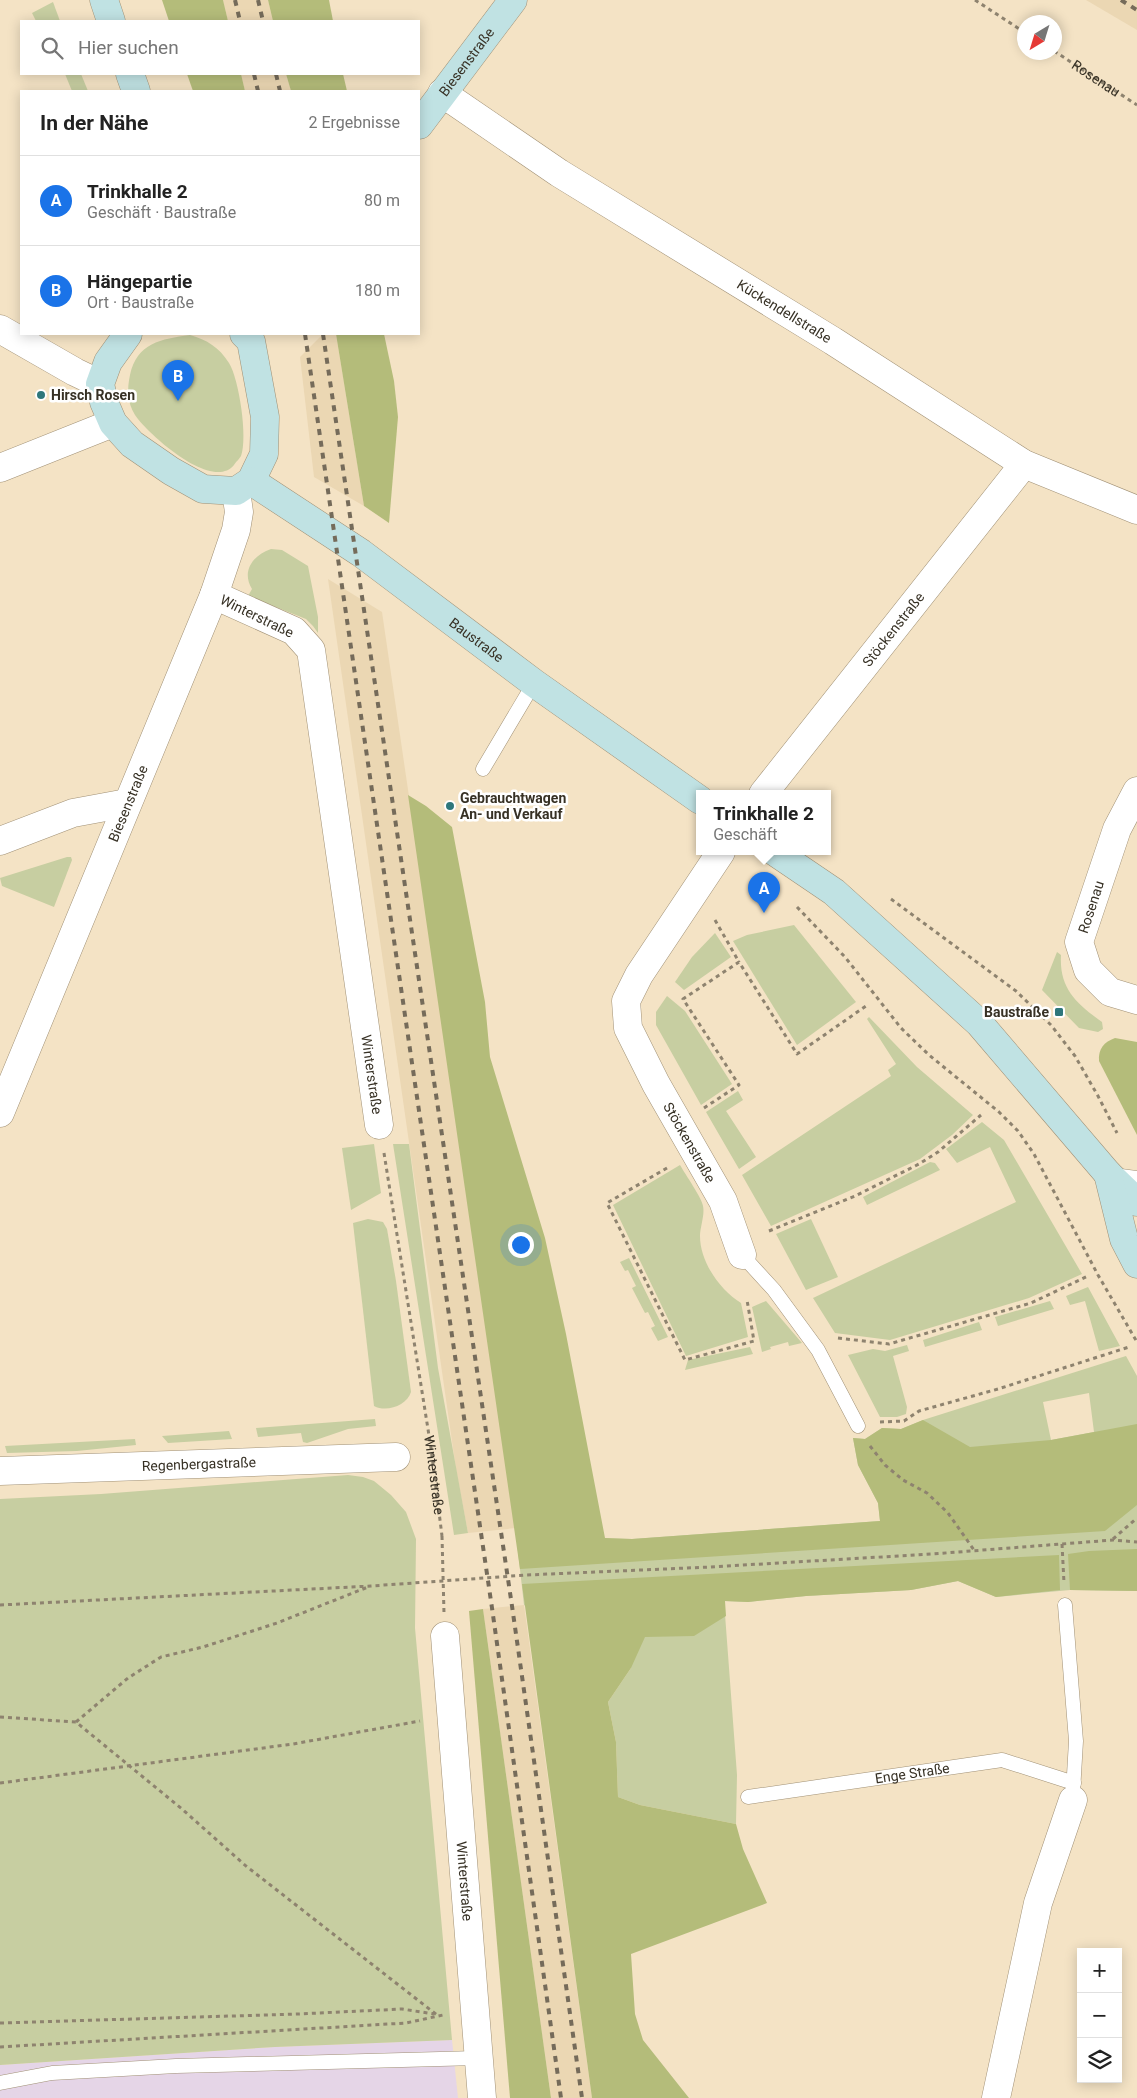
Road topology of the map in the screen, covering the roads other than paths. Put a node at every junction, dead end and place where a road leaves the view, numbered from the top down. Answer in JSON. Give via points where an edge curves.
{"nodes":[{"id":1,"x":104,"y":0,"type":"edge"},
{"id":2,"x":513,"y":0,"type":"edge"},
{"id":3,"x":111,"y":20,"type":"edge"},
{"id":4,"x":130,"y":75,"type":"edge"},
{"id":5,"x":136,"y":90,"type":"edge"},
{"id":6,"x":442,"y":93,"type":"junction"},
{"id":7,"x":420,"y":124,"type":"edge"},
{"id":8,"x":0,"y":329,"type":"edge"},
{"id":9,"x":127,"y":335,"type":"edge"},
{"id":10,"x":251,"y":336,"type":"edge"},
{"id":11,"x":100,"y":384,"type":"junction"},
{"id":12,"x":114,"y":423,"type":"junction"},
{"id":13,"x":1024,"y":464,"type":"junction"},
{"id":14,"x":0,"y":468,"type":"edge"},
{"id":15,"x":244,"y":486,"type":"junction"},
{"id":16,"x":1137,"y":510,"type":"edge"},
{"id":17,"x":214,"y":595,"type":"junction"},
{"id":18,"x":534,"y":683,"type":"junction"},
{"id":19,"x":483,"y":769,"type":"dead end"},
{"id":20,"x":766,"y":790,"type":"edge"},
{"id":21,"x":1137,"y":791,"type":"edge"},
{"id":22,"x":696,"y":797,"type":"edge"},
{"id":23,"x":127,"y":804,"type":"junction"},
{"id":24,"x":0,"y":841,"type":"edge"},
{"id":25,"x":719,"y":855,"type":"edge"},
{"id":26,"x":779,"y":855,"type":"edge"},
{"id":27,"x":1137,"y":1000,"type":"edge"},
{"id":28,"x":0,"y":1113,"type":"edge"},
{"id":29,"x":379,"y":1126,"type":"road end"},
{"id":30,"x":1108,"y":1174,"type":"junction"},
{"id":31,"x":1137,"y":1178,"type":"edge"},
{"id":32,"x":1137,"y":1202,"type":"edge"},
{"id":33,"x":742,"y":1255,"type":"joint"},
{"id":34,"x":1137,"y":1264,"type":"edge"},
{"id":35,"x":858,"y":1426,"type":"road end"},
{"id":36,"x":396,"y":1457,"type":"dead end"},
{"id":37,"x":0,"y":1471,"type":"edge"},
{"id":38,"x":1065,"y":1605,"type":"road end"},
{"id":39,"x":445,"y":1625,"type":"road end"},
{"id":40,"x":1073,"y":1792,"type":"junction"},
{"id":41,"x":748,"y":1797,"type":"dead end"},
{"id":42,"x":477,"y":2058,"type":"junction"},
{"id":43,"x":0,"y":2083,"type":"edge"},
{"id":44,"x":482,"y":2098,"type":"edge"},
{"id":45,"x":996,"y":2098,"type":"edge"}],
"edges":[{"from":1,"to":3,"type":"main road"},
{"from":2,"to":6,"type":"main road","name":"Biesenstraße"},
{"from":4,"to":5,"type":"main road"},
{"from":6,"to":7,"type":"main road","name":"Biesenstraße"},
{"from":6,"to":13,"type":"street","name":"Kückendellstraße","via":[[559,173],[833,341]]},
{"from":8,"to":11,"type":"street"},
{"from":9,"to":11,"type":"main road","via":[[108,362]]},
{"from":10,"to":15,"type":"main road","via":[[265,417],[264,454]]},
{"from":11,"to":12,"type":"main road","name":"Baustraße"},
{"from":12,"to":14,"type":"street"},
{"from":12,"to":15,"type":"main road","name":"Baustraße","via":[[132,444],[202,489]]},
{"from":13,"to":16,"type":"street","name":"Kückendellstraße"},
{"from":13,"to":20,"type":"street","name":"Stöckenstraße"},
{"from":15,"to":17,"type":"street","name":"Biesenstraße","via":[[236,530]]},
{"from":15,"to":18,"type":"main road","name":"Baustraße","via":[[362,553]]},
{"from":17,"to":23,"type":"street","name":"Biesenstraße"},
{"from":17,"to":29,"type":"street","name":"Winterstraße","via":[[294,631],[311,650]]},
{"from":18,"to":19,"type":"lane"},
{"from":18,"to":22,"type":"main road","name":"Baustraße"},
{"from":21,"to":27,"type":"street","name":"Rosenau","via":[[1117,829],[1079,942],[1088,970],[1110,992]]},
{"from":23,"to":24,"type":"street","via":[[73,813]]},
{"from":23,"to":28,"type":"street","name":"Biesenstraße"},
{"from":25,"to":33,"type":"street","name":"Stöckenstraße","via":[[639,975],[626,1001],[628,1028],[656,1084],[724,1201]]},
{"from":26,"to":30,"type":"main road","via":[[834,892],[979,1023]]},
{"from":30,"to":31,"type":"lane"},
{"from":30,"to":32,"type":"main road"},
{"from":30,"to":34,"type":"main road","via":[[1124,1239]]},
{"from":33,"to":35,"type":"lane","name":"Stöckenstraße","via":[[774,1290],[814,1344]]},
{"from":36,"to":37,"type":"street","name":"Regenbergastraße"},
{"from":38,"to":40,"type":"lane","via":[[1076,1741]]},
{"from":39,"to":42,"type":"street","name":"Winterstraße"},
{"from":40,"to":41,"type":"lane","name":"Enge Straße","via":[[1002,1760]]},
{"from":40,"to":45,"type":"street","via":[[1038,1903]]},
{"from":42,"to":43,"type":"lane","via":[[157,2067],[52,2073]]},
{"from":42,"to":44,"type":"street","name":"Winterstraße"}]}
